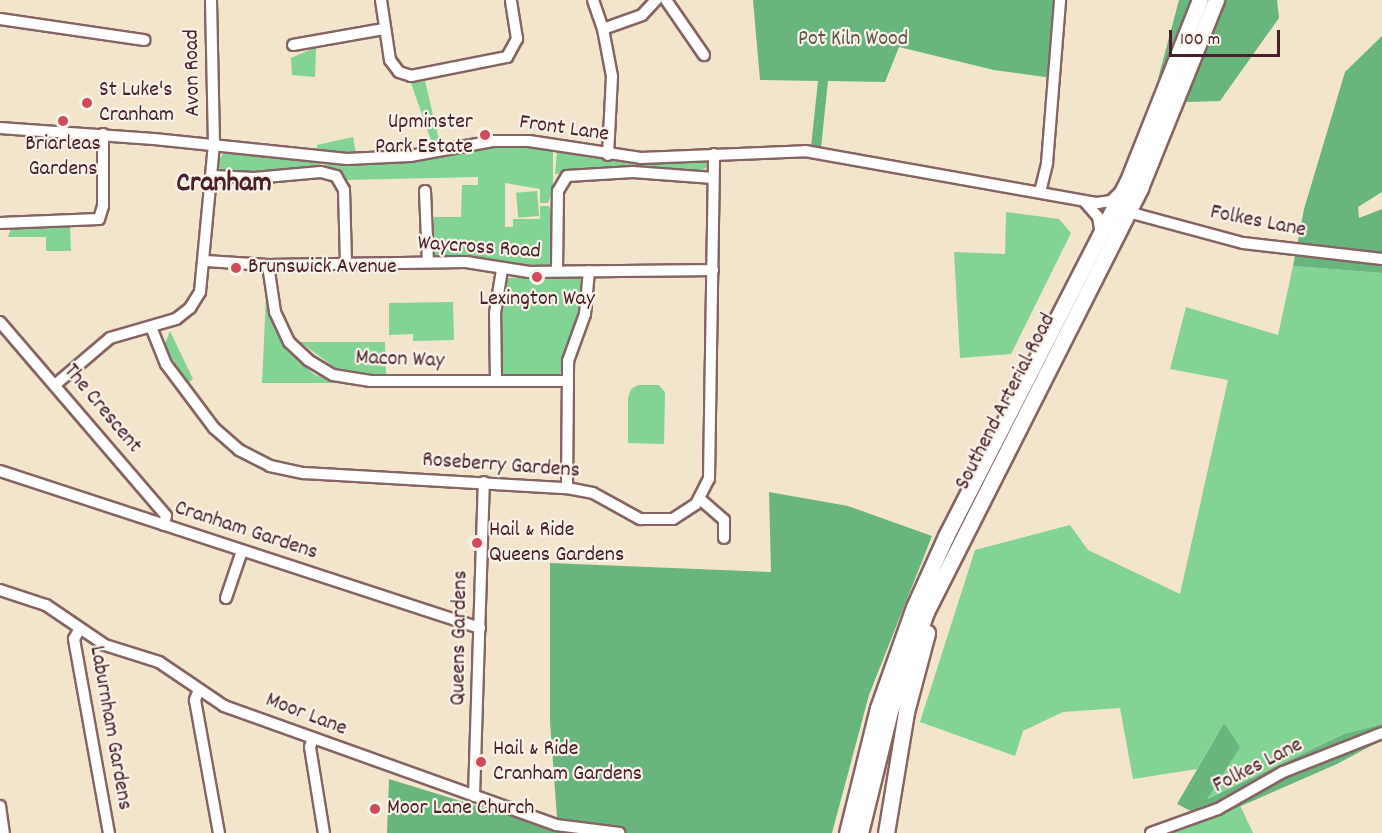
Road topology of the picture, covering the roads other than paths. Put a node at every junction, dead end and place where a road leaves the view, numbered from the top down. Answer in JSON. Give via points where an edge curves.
{"nodes":[{"id":1,"x":211,"y":0,"type":"edge"},
{"id":2,"x":381,"y":0,"type":"edge"},
{"id":3,"x":511,"y":0,"type":"edge"},
{"id":4,"x":593,"y":0,"type":"edge"},
{"id":5,"x":656,"y":0,"type":"edge"},
{"id":6,"x":666,"y":0,"type":"edge"},
{"id":7,"x":1060,"y":0,"type":"edge"},
{"id":8,"x":1200,"y":0,"type":"edge"},
{"id":9,"x":1216,"y":0,"type":"edge"},
{"id":10,"x":0,"y":19,"type":"edge"},
{"id":11,"x":384,"y":29,"type":"junction"},
{"id":12,"x":603,"y":29,"type":"junction"},
{"id":13,"x":144,"y":40,"type":"dead end"},
{"id":14,"x":293,"y":45,"type":"dead end"},
{"id":15,"x":704,"y":55,"type":"dead end"},
{"id":16,"x":0,"y":128,"type":"edge"},
{"id":17,"x":103,"y":134,"type":"junction"},
{"id":18,"x":214,"y":144,"type":"junction"},
{"id":19,"x":714,"y":154,"type":"junction"},
{"id":20,"x":608,"y":155,"type":"junction"},
{"id":21,"x":212,"y":176,"type":"junction"},
{"id":22,"x":713,"y":178,"type":"junction"},
{"id":23,"x":1127,"y":183,"type":"junction"},
{"id":24,"x":425,"y":190,"type":"dead end"},
{"id":25,"x":1040,"y":192,"type":"junction"},
{"id":26,"x":1085,"y":201,"type":"junction"},
{"id":27,"x":1128,"y":212,"type":"junction"},
{"id":28,"x":0,"y":223,"type":"edge"},
{"id":29,"x":1100,"y":238,"type":"junction"},
{"id":30,"x":1382,"y":259,"type":"edge"},
{"id":31,"x":206,"y":261,"type":"junction"},
{"id":32,"x":428,"y":262,"type":"junction"},
{"id":33,"x":346,"y":263,"type":"junction"},
{"id":34,"x":268,"y":265,"type":"junction"},
{"id":35,"x":502,"y":270,"type":"junction"},
{"id":36,"x":713,"y":270,"type":"junction"},
{"id":37,"x":557,"y":271,"type":"junction"},
{"id":38,"x":589,"y":271,"type":"junction"},
{"id":39,"x":0,"y":322,"type":"edge"},
{"id":40,"x":151,"y":327,"type":"junction"},
{"id":41,"x":496,"y":381,"type":"junction"},
{"id":42,"x":566,"y":381,"type":"junction"},
{"id":43,"x":56,"y":384,"type":"junction"},
{"id":44,"x":0,"y":471,"type":"edge"},
{"id":45,"x":484,"y":482,"type":"junction"},
{"id":46,"x":567,"y":488,"type":"junction"},
{"id":47,"x":700,"y":499,"type":"junction"},
{"id":48,"x":164,"y":525,"type":"junction"},
{"id":49,"x":724,"y":538,"type":"dead end"},
{"id":50,"x":959,"y":543,"type":"junction"},
{"id":51,"x":242,"y":551,"type":"junction"},
{"id":52,"x":0,"y":590,"type":"edge"},
{"id":53,"x":225,"y":598,"type":"dead end"},
{"id":54,"x":480,"y":628,"type":"junction"},
{"id":55,"x":79,"y":630,"type":"junction"},
{"id":56,"x":901,"y":640,"type":"junction"},
{"id":57,"x":198,"y":692,"type":"junction"},
{"id":58,"x":1382,"y":733,"type":"edge"},
{"id":59,"x":313,"y":738,"type":"junction"},
{"id":60,"x":474,"y":796,"type":"junction"},
{"id":61,"x":0,"y":806,"type":"edge"},
{"id":62,"x":4,"y":833,"type":"edge"},
{"id":63,"x":109,"y":833,"type":"edge"},
{"id":64,"x":219,"y":833,"type":"edge"},
{"id":65,"x":324,"y":833,"type":"edge"},
{"id":66,"x":619,"y":833,"type":"edge"},
{"id":67,"x":840,"y":833,"type":"edge"},
{"id":68,"x":847,"y":833,"type":"edge"},
{"id":69,"x":860,"y":833,"type":"edge"},
{"id":70,"x":886,"y":833,"type":"edge"},
{"id":71,"x":1152,"y":833,"type":"edge"}],
"edges":[{"from":1,"to":18,"type":"street","name":"Avon Road"},
{"from":2,"to":11,"type":"street"},
{"from":3,"to":11,"type":"street","via":[[517,44],[501,58],[404,75],[390,60]]},
{"from":4,"to":12,"type":"street"},
{"from":5,"to":12,"type":"street","via":[[642,15]]},
{"from":6,"to":15,"type":"street"},
{"from":7,"to":25,"type":"street","via":[[1047,163]]},
{"from":8,"to":23,"type":"highway","name":"Southend Arterial Road"},
{"from":9,"to":27,"type":"highway","name":"Southend Arterial Road","via":[[1179,99]]},
{"from":10,"to":13,"type":"street"},
{"from":11,"to":14,"type":"street"},
{"from":12,"to":20,"type":"street","via":[[612,91]]},
{"from":16,"to":17,"type":"street","name":"Front Lane"},
{"from":17,"to":18,"type":"street","name":"Front Lane"},
{"from":17,"to":28,"type":"street","via":[[104,206],[99,219]]},
{"from":18,"to":20,"type":"street","name":"Front Lane","via":[[347,159],[410,156],[493,141],[529,141]]},
{"from":18,"to":21,"type":"street"},
{"from":19,"to":20,"type":"street","name":"Front Lane","via":[[670,158]]},
{"from":19,"to":22,"type":"street"},
{"from":19,"to":25,"type":"street","name":"Front Lane","via":[[805,151]]},
{"from":21,"to":31,"type":"street"},
{"from":21,"to":33,"type":"street","via":[[254,178],[321,172],[336,176],[344,190]]},
{"from":22,"to":36,"type":"street"},
{"from":22,"to":37,"type":"street","via":[[633,172],[567,176],[558,190]]},
{"from":23,"to":26,"type":"street","name":"Front Lane","via":[[1111,201]]},
{"from":23,"to":29,"type":"highway","name":"Southend Arterial Road"},
{"from":24,"to":32,"type":"street"},
{"from":25,"to":26,"type":"street","name":"Front Lane"},
{"from":26,"to":29,"type":"street","via":[[1098,217]]},
{"from":27,"to":30,"type":"street","name":"Folkes Lane","via":[[1243,243]]},
{"from":27,"to":50,"type":"highway","name":"Southend Arterial Road"},
{"from":29,"to":56,"type":"highway","name":"Southend Arterial Road","via":[[946,536]]},
{"from":31,"to":34,"type":"street","name":"Waycross Road"},
{"from":31,"to":40,"type":"street","via":[[203,283],[190,308],[176,319]]},
{"from":32,"to":33,"type":"street","name":"Waycross Road"},
{"from":32,"to":35,"type":"street","name":"Waycross Road","via":[[466,262]]},
{"from":33,"to":34,"type":"street","name":"Waycross Road"},
{"from":34,"to":41,"type":"street","name":"Macon Way","via":[[271,297],[280,327],[298,352],[318,367],[358,381]]},
{"from":35,"to":37,"type":"street","name":"Waycross Road"},
{"from":35,"to":41,"type":"street","via":[[495,313]]},
{"from":36,"to":38,"type":"street","name":"Waycross Road"},
{"from":36,"to":47,"type":"street","via":[[709,479]]},
{"from":37,"to":38,"type":"street","name":"Waycross Road"},
{"from":38,"to":42,"type":"street","via":[[588,302],[571,348]]},
{"from":39,"to":43,"type":"street","name":"The Crescent"},
{"from":40,"to":43,"type":"street","via":[[110,338]]},
{"from":40,"to":45,"type":"street","name":"Roseberry Gardens","via":[[166,364],[214,428],[261,462],[304,473]]},
{"from":41,"to":42,"type":"street","name":"Macon Way"},
{"from":42,"to":46,"type":"street"},
{"from":43,"to":48,"type":"street","name":"The Crescent","via":[[166,516]]},
{"from":44,"to":48,"type":"street","name":"Cranham Gardens"},
{"from":45,"to":46,"type":"street","name":"Roseberry Gardens"},
{"from":45,"to":54,"type":"street","name":"Queens Gardens"},
{"from":46,"to":47,"type":"street","name":"Roseberry Gardens","via":[[593,493],[634,517],[654,521],[680,516]]},
{"from":47,"to":49,"type":"street","via":[[724,520]]},
{"from":48,"to":51,"type":"street","name":"Cranham Gardens"},
{"from":50,"to":69,"type":"highway","name":"Southend Arterial Road","via":[[902,677],[880,746]]},
{"from":50,"to":70,"type":"highway","via":[[913,684]]},
{"from":51,"to":53,"type":"street"},
{"from":51,"to":54,"type":"street","name":"Cranham Gardens"},
{"from":52,"to":55,"type":"street","name":"Moor Lane","via":[[46,605]]},
{"from":54,"to":60,"type":"street","name":"Queens Gardens"},
{"from":55,"to":57,"type":"street","name":"Moor Lane","via":[[105,645],[159,662]]},
{"from":55,"to":63,"type":"street","name":"Laburnham Gardens","via":[[74,639]]},
{"from":56,"to":67,"type":"highway","via":[[862,741]]},
{"from":56,"to":68,"type":"highway","name":"Southend Arterial Road","via":[[868,743]]},
{"from":57,"to":59,"type":"street","name":"Moor Lane","via":[[224,706]]},
{"from":57,"to":64,"type":"street","via":[[195,700]]},
{"from":58,"to":71,"type":"street","name":"Folkes Lane","via":[[1283,772],[1218,809]]},
{"from":59,"to":60,"type":"street","name":"Moor Lane"},
{"from":59,"to":65,"type":"street","via":[[310,747]]},
{"from":60,"to":66,"type":"street","name":"Moor Lane","via":[[556,825]]},
{"from":61,"to":62,"type":"street"}]}
